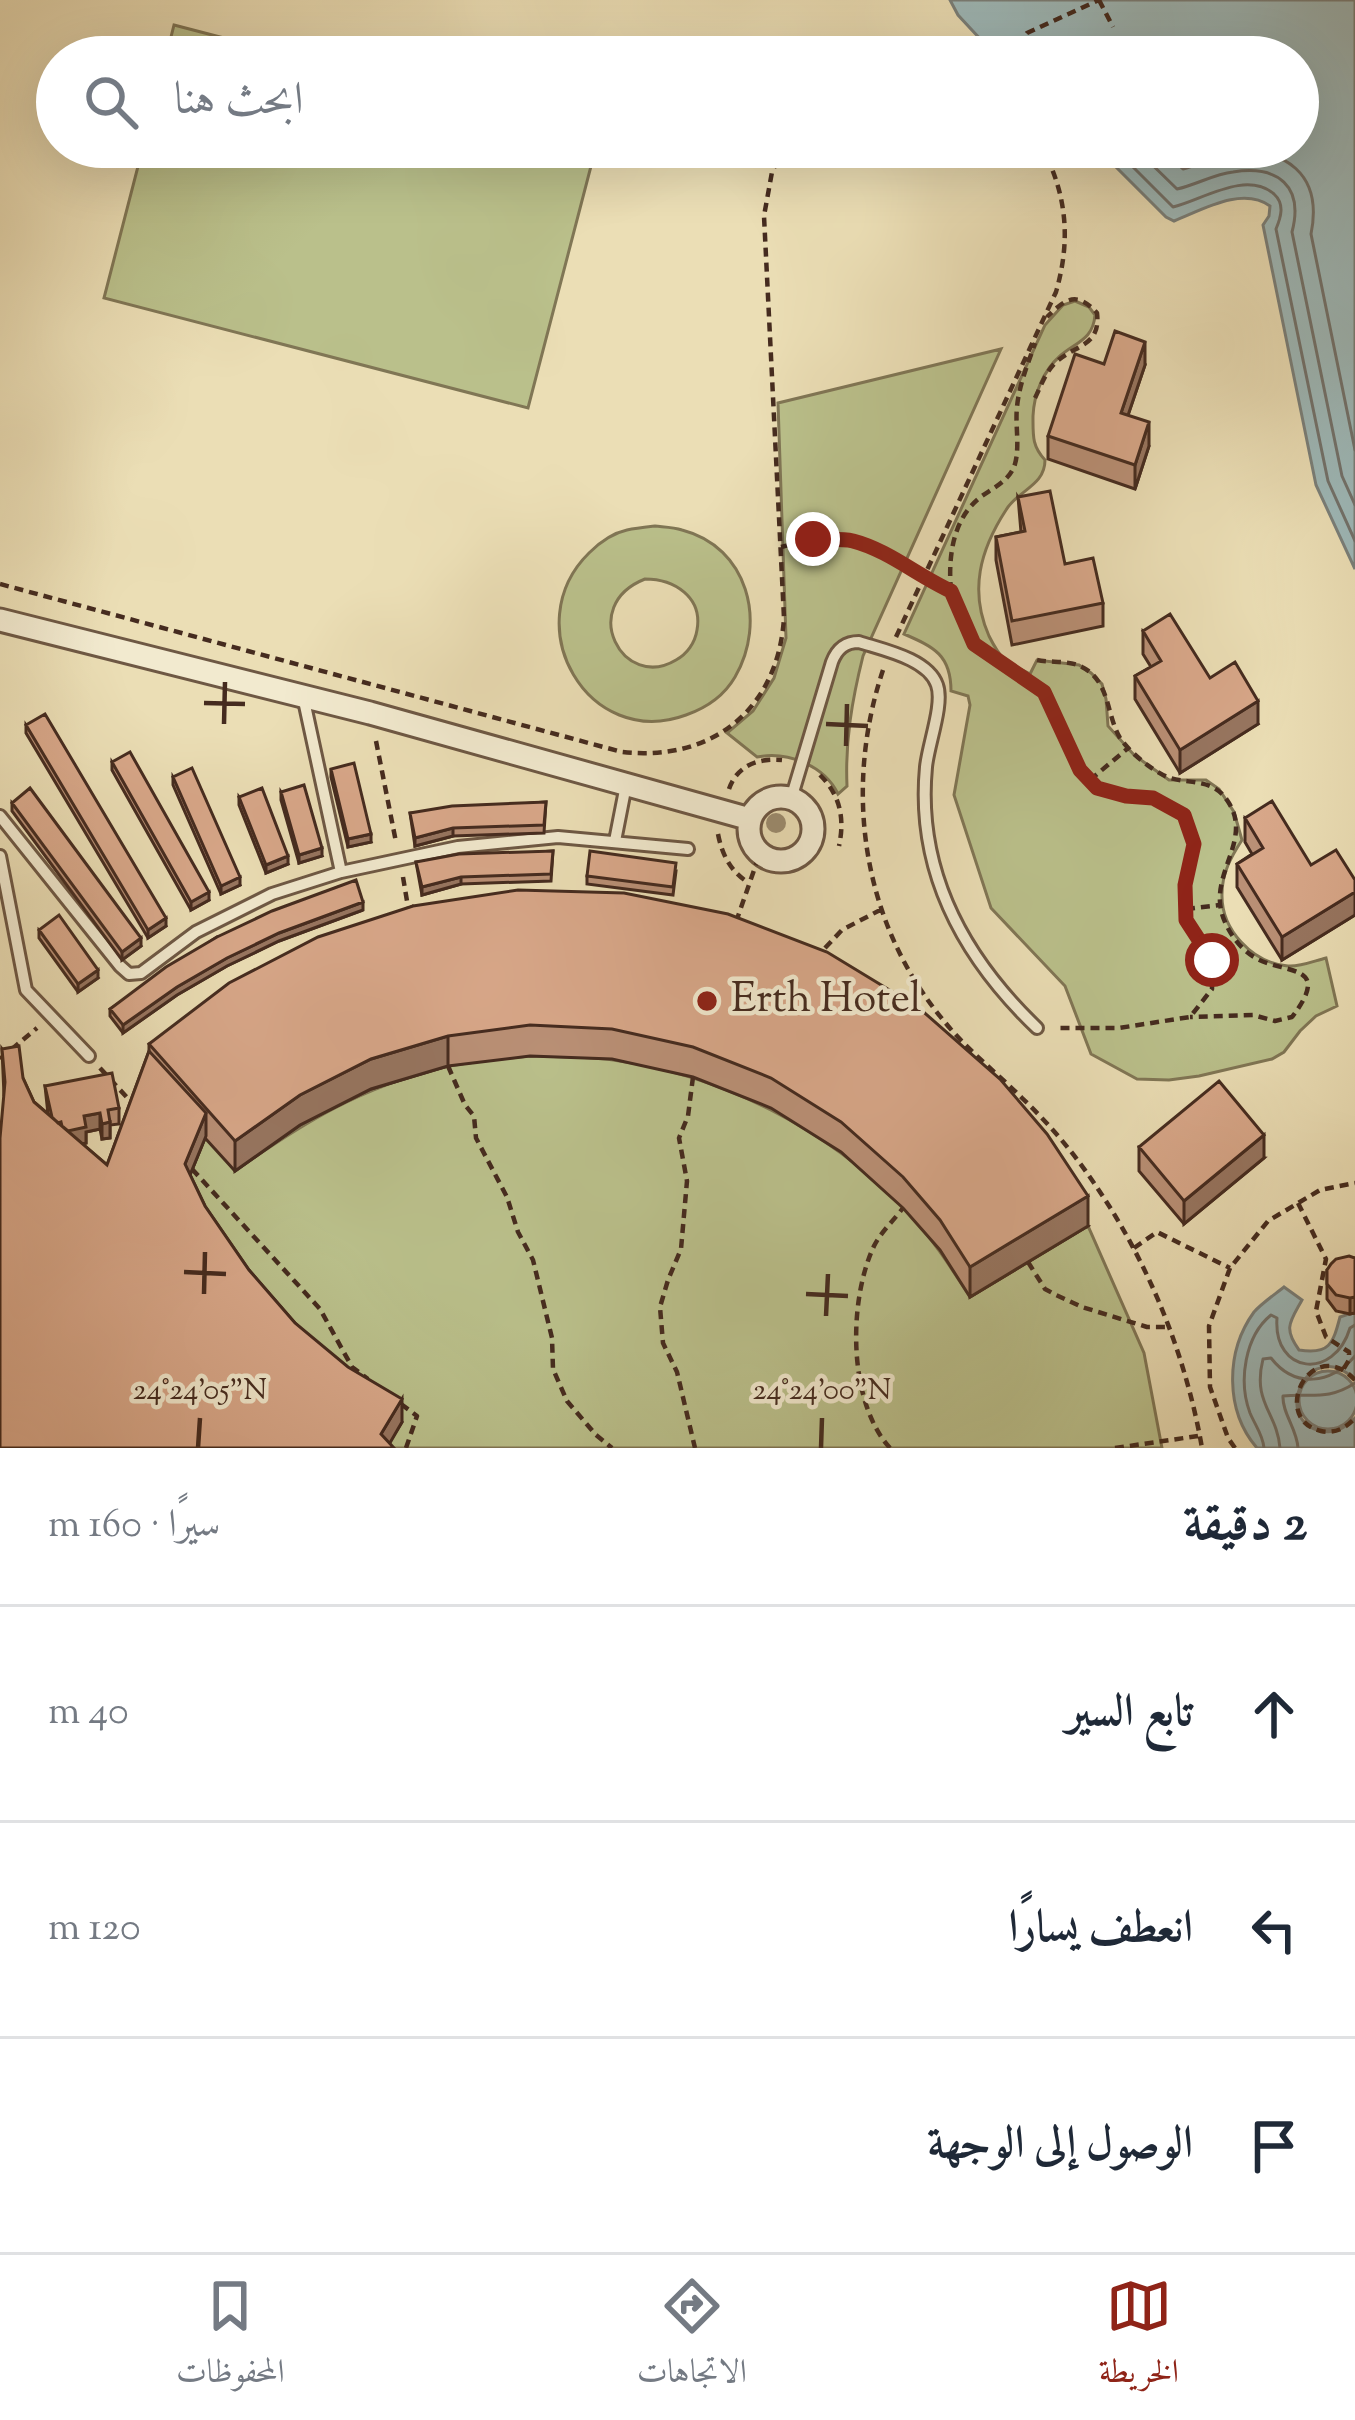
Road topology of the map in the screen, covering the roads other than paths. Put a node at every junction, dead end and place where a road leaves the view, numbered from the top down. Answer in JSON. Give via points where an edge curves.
{"nodes":[{"id":1,"x":0,"y":620,"type":"edge"},
{"id":2,"x":303,"y":696,"type":"junction"},
{"id":3,"x":626,"y":784,"type":"junction"},
{"id":4,"x":791,"y":799,"type":"junction"},
{"id":5,"x":0,"y":816,"type":"edge"},
{"id":6,"x":750,"y":819,"type":"junction"},
{"id":7,"x":615,"y":841,"type":"junction"},
{"id":8,"x":688,"y":849,"type":"dead end"},
{"id":9,"x":0,"y":856,"type":"edge"},
{"id":10,"x":341,"y":872,"type":"junction"},
{"id":11,"x":3,"y":893,"type":"edge"},
{"id":12,"x":1037,"y":1028,"type":"road end"},
{"id":13,"x":89,"y":1056,"type":"road end"}],
"edges":[{"from":1,"to":2,"type":"street"},
{"from":2,"to":3,"type":"street"},
{"from":2,"to":10,"type":"lane"},
{"from":3,"to":6,"type":"street"},
{"from":3,"to":7,"type":"lane"},
{"from":4,"to":6,"type":"street","via":[[763,802]]},
{"from":4,"to":6,"type":"street","via":[[813,824],[803,853],[784,862],[760,854]]},
{"from":4,"to":12,"type":"lane","via":[[839,648],[866,644],[920,665],[939,691],[925,798],[947,905],[991,980]]},
{"from":5,"to":10,"type":"lane","via":[[129,974],[272,894]]},
{"from":7,"to":8,"type":"lane"},
{"from":7,"to":10,"type":"lane","via":[[558,837],[458,847]]},
{"from":9,"to":11,"type":"lane"},
{"from":11,"to":13,"type":"lane","via":[[26,991]]}]}
